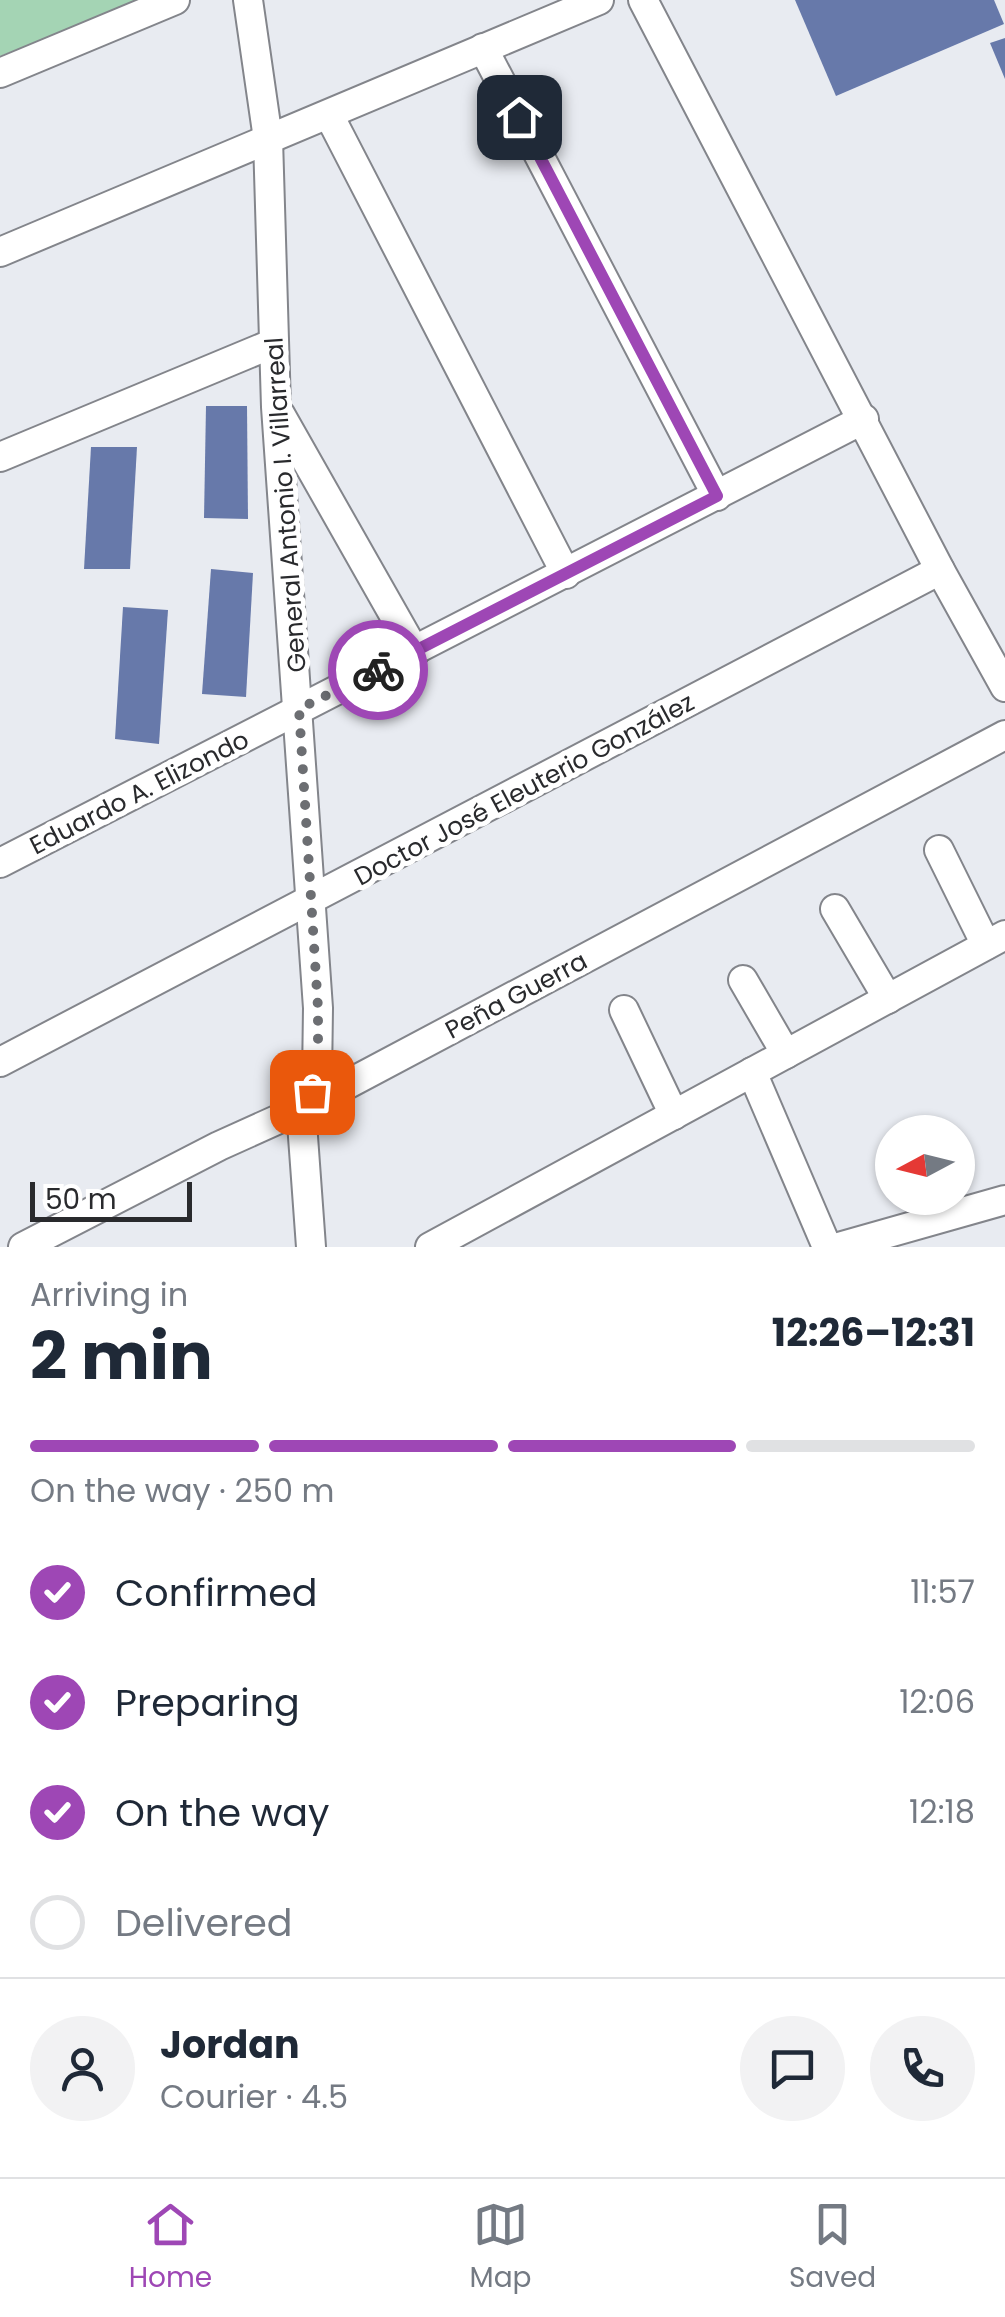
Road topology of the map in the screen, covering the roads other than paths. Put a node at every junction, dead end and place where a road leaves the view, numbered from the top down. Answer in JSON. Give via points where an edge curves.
{"nodes":[{"id":1,"x":175,"y":0,"type":"edge"},
{"id":2,"x":248,"y":0,"type":"edge"},
{"id":3,"x":599,"y":0,"type":"edge"},
{"id":4,"x":643,"y":0,"type":"edge"},
{"id":5,"x":483,"y":48,"type":"junction"},
{"id":6,"x":0,"y":74,"type":"edge"},
{"id":7,"x":329,"y":115,"type":"junction"},
{"id":8,"x":268,"y":139,"type":"junction"},
{"id":9,"x":0,"y":252,"type":"edge"},
{"id":10,"x":274,"y":343,"type":"junction"},
{"id":11,"x":276,"y":408,"type":"junction"},
{"id":12,"x":864,"y":418,"type":"junction"},
{"id":13,"x":0,"y":458,"type":"edge"},
{"id":14,"x":717,"y":496,"type":"junction"},
{"id":15,"x":940,"y":570,"type":"junction"},
{"id":16,"x":566,"y":574,"type":"junction"},
{"id":17,"x":415,"y":652,"type":"junction"},
{"id":18,"x":1005,"y":688,"type":"edge"},
{"id":19,"x":299,"y":709,"type":"junction"},
{"id":20,"x":1005,"y":735,"type":"edge"},
{"id":21,"x":939,"y":850,"type":"dead end"},
{"id":22,"x":0,"y":863,"type":"edge"},
{"id":23,"x":311,"y":900,"type":"junction"},
{"id":24,"x":835,"y":909,"type":"dead end"},
{"id":25,"x":996,"y":940,"type":"edge"},
{"id":26,"x":742,"y":980,"type":"dead end"},
{"id":27,"x":888,"y":999,"type":"junction"},
{"id":28,"x":624,"y":1010,"type":"dead end"},
{"id":29,"x":786,"y":1054,"type":"junction"},
{"id":30,"x":0,"y":1062,"type":"edge"},
{"id":31,"x":752,"y":1072,"type":"junction"},
{"id":32,"x":301,"y":1109,"type":"junction"},
{"id":33,"x":674,"y":1115,"type":"junction"},
{"id":34,"x":1005,"y":1200,"type":"edge"},
{"id":35,"x":23,"y":1247,"type":"edge"},
{"id":36,"x":311,"y":1247,"type":"edge"},
{"id":37,"x":430,"y":1247,"type":"edge"},
{"id":38,"x":826,"y":1247,"type":"edge"},
{"id":39,"x":839,"y":1247,"type":"edge"}],
"edges":[{"from":1,"to":6,"type":"street"},
{"from":2,"to":8,"type":"street","name":"General Antonio I. Villarreal"},
{"from":3,"to":5,"type":"street"},
{"from":4,"to":12,"type":"street"},
{"from":5,"to":7,"type":"street"},
{"from":5,"to":14,"type":"street"},
{"from":7,"to":8,"type":"street"},
{"from":7,"to":16,"type":"street"},
{"from":8,"to":9,"type":"street"},
{"from":8,"to":10,"type":"street","name":"General Antonio I. Villarreal"},
{"from":10,"to":11,"type":"street","name":"General Antonio I. Villarreal"},
{"from":10,"to":13,"type":"street"},
{"from":11,"to":17,"type":"street"},
{"from":11,"to":19,"type":"street","name":"General Antonio I. Villarreal"},
{"from":12,"to":14,"type":"street","name":"Eduardo A. Elizondo"},
{"from":12,"to":15,"type":"street"},
{"from":14,"to":16,"type":"street","name":"Eduardo A. Elizondo"},
{"from":15,"to":18,"type":"street"},
{"from":15,"to":23,"type":"street","name":"Doctor José Eleuterio González"},
{"from":16,"to":17,"type":"street","name":"Eduardo A. Elizondo"},
{"from":17,"to":19,"type":"street","name":"Eduardo A. Elizondo"},
{"from":19,"to":22,"type":"street","name":"Eduardo A. Elizondo"},
{"from":19,"to":23,"type":"street","name":"General Antonio I. Villarreal"},
{"from":20,"to":32,"type":"street","name":"Peña Guerra"},
{"from":21,"to":25,"type":"street"},
{"from":23,"to":30,"type":"street","name":"Doctor José Eleuterio González"},
{"from":23,"to":32,"type":"street","name":"General Antonio I. Villarreal","via":[[318,1065]]},
{"from":24,"to":27,"type":"street"},
{"from":25,"to":27,"type":"street"},
{"from":26,"to":29,"type":"street"},
{"from":27,"to":29,"type":"street"},
{"from":28,"to":33,"type":"street"},
{"from":29,"to":31,"type":"street"},
{"from":31,"to":33,"type":"street"},
{"from":31,"to":38,"type":"street"},
{"from":32,"to":35,"type":"street","name":"Peña Guerra"},
{"from":32,"to":36,"type":"street","name":"General Antonio I. Villarreal"},
{"from":33,"to":37,"type":"street"},
{"from":34,"to":39,"type":"street"}]}
